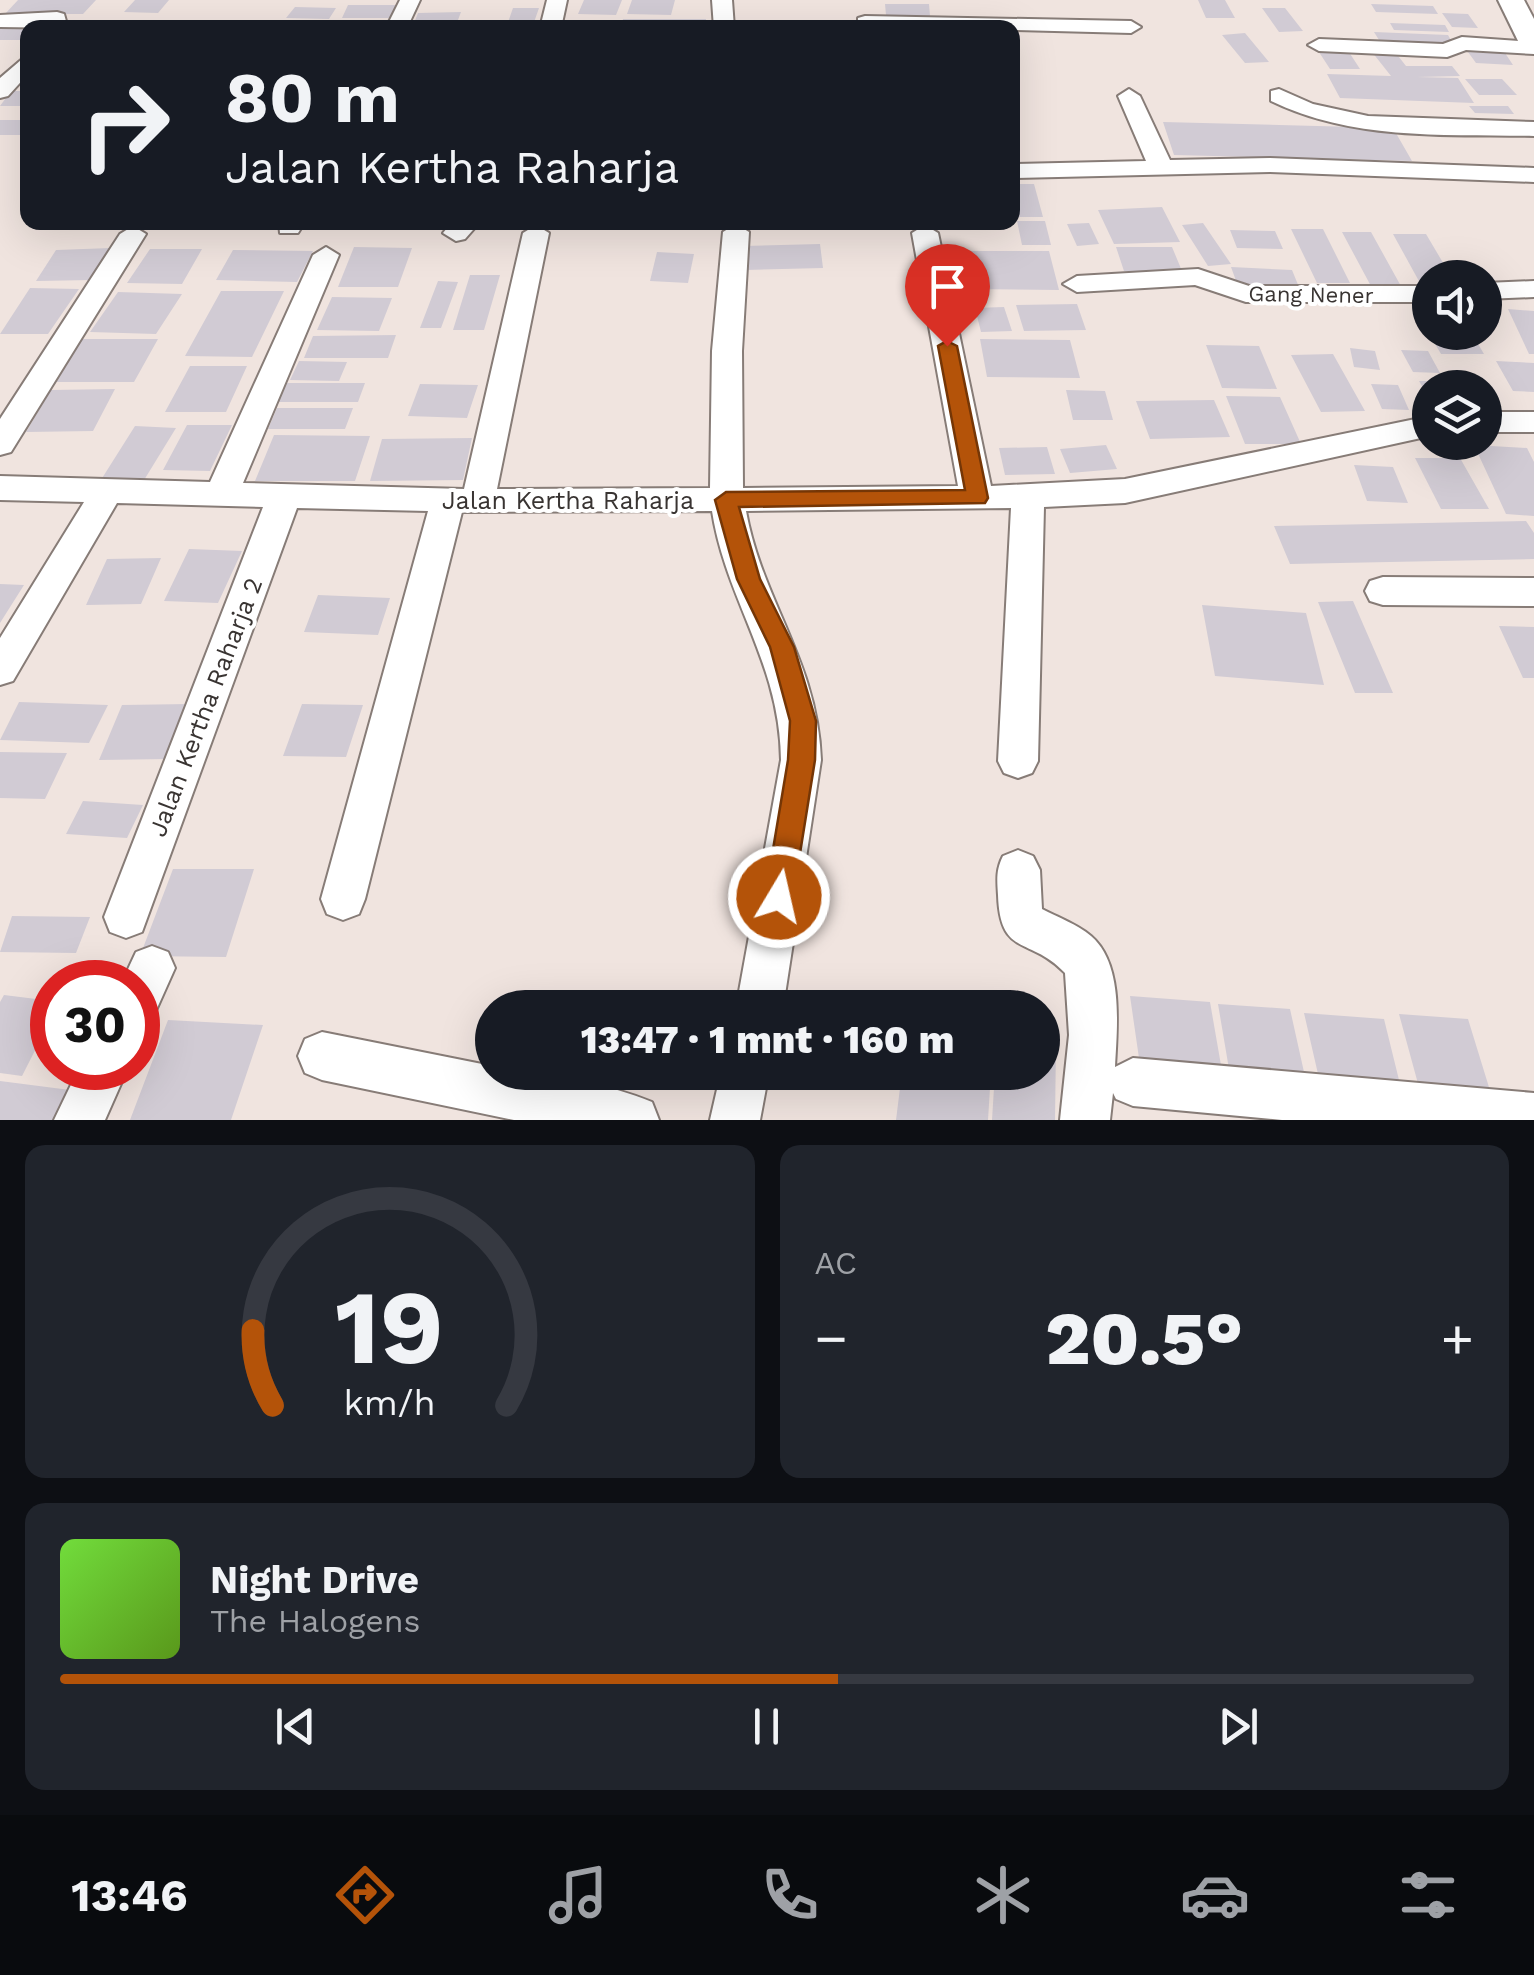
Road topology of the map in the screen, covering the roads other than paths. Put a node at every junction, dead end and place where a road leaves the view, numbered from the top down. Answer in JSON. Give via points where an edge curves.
{"nodes":[{"id":1,"x":1511,"y":0,"type":"edge"},
{"id":2,"x":864,"y":16,"type":"edge"},
{"id":3,"x":57,"y":20,"type":"edge"},
{"id":4,"x":961,"y":20,"type":"edge"},
{"id":5,"x":0,"y":21,"type":"edge"},
{"id":6,"x":1020,"y":22,"type":"edge"},
{"id":7,"x":1131,"y":27,"type":"dead end"},
{"id":8,"x":1320,"y":46,"type":"dead end"},
{"id":9,"x":1534,"y":46,"type":"edge"},
{"id":10,"x":15,"y":67,"type":"edge"},
{"id":11,"x":0,"y":90,"type":"edge"},
{"id":12,"x":1128,"y":96,"type":"dead end"},
{"id":13,"x":1278,"y":96,"type":"dead end"},
{"id":14,"x":1534,"y":129,"type":"edge"},
{"id":15,"x":1162,"y":169,"type":"junction"},
{"id":16,"x":1020,"y":171,"type":"edge"},
{"id":17,"x":1534,"y":175,"type":"edge"},
{"id":18,"x":736,"y":232,"type":"dead end"},
{"id":19,"x":925,"y":233,"type":"dead end"},
{"id":20,"x":134,"y":234,"type":"dead end"},
{"id":21,"x":536,"y":234,"type":"dead end"},
{"id":22,"x":326,"y":255,"type":"dead end"},
{"id":23,"x":1077,"y":284,"type":"dead end"},
{"id":24,"x":1534,"y":289,"type":"edge"},
{"id":25,"x":1502,"y":290,"type":"edge"},
{"id":26,"x":1412,"y":294,"type":"edge"},
{"id":27,"x":1502,"y":422,"type":"edge"},
{"id":28,"x":1534,"y":422,"type":"edge"},
{"id":29,"x":1412,"y":430,"type":"edge"},
{"id":30,"x":0,"y":444,"type":"edge"},
{"id":31,"x":0,"y":488,"type":"edge"},
{"id":32,"x":107,"y":492,"type":"junction"},
{"id":33,"x":222,"y":493,"type":"junction"},
{"id":34,"x":1028,"y":495,"type":"junction"},
{"id":35,"x":284,"y":498,"type":"junction"},
{"id":36,"x":977,"y":498,"type":"junction"},
{"id":37,"x":726,"y":500,"type":"junction"},
{"id":38,"x":463,"y":501,"type":"junction"},
{"id":39,"x":1382,"y":591,"type":"dead end"},
{"id":40,"x":1534,"y":592,"type":"edge"},
{"id":41,"x":0,"y":670,"type":"edge"},
{"id":42,"x":1018,"y":761,"type":"dead end"},
{"id":43,"x":1018,"y":870,"type":"dead end"},
{"id":44,"x":342,"y":899,"type":"dead end"},
{"id":45,"x":126,"y":917,"type":"dead end"},
{"id":46,"x":762,"y":990,"type":"edge"},
{"id":47,"x":322,"y":1056,"type":"dead end"},
{"id":48,"x":1133,"y":1082,"type":"dead end"},
{"id":49,"x":93,"y":1090,"type":"edge"},
{"id":50,"x":741,"y":1090,"type":"edge"},
{"id":51,"x":1534,"y":1118,"type":"edge"},
{"id":52,"x":79,"y":1120,"type":"edge"},
{"id":53,"x":634,"y":1120,"type":"edge"},
{"id":54,"x":735,"y":1120,"type":"edge"},
{"id":55,"x":1085,"y":1120,"type":"edge"}],
"edges":[{"from":1,"to":9,"type":"street"},
{"from":2,"to":4,"type":"street"},
{"from":3,"to":5,"type":"street"},
{"from":6,"to":7,"type":"street"},
{"from":8,"to":9,"type":"street"},
{"from":10,"to":11,"type":"street"},
{"from":12,"to":15,"type":"street"},
{"from":13,"to":14,"type":"street","via":[[1344,120]]},
{"from":15,"to":16,"type":"street"},
{"from":15,"to":17,"type":"street","via":[[1270,164]]},
{"from":18,"to":37,"type":"street","via":[[726,307]]},
{"from":19,"to":36,"type":"street"},
{"from":20,"to":30,"type":"street"},
{"from":21,"to":38,"type":"street"},
{"from":22,"to":33,"type":"street"},
{"from":23,"to":26,"type":"street","name":"Gang Nener","via":[[1198,277],[1246,294]]},
{"from":24,"to":25,"type":"street"},
{"from":27,"to":28,"type":"street"},
{"from":29,"to":34,"type":"street","name":"Jalan Kertha Raharja","via":[[1125,491]]},
{"from":31,"to":32,"type":"street","name":"Jalan Kertha Raharja"},
{"from":32,"to":33,"type":"street","name":"Jalan Kertha Raharja"},
{"from":32,"to":41,"type":"street"},
{"from":33,"to":35,"type":"street","name":"Jalan Kertha Raharja"},
{"from":34,"to":36,"type":"street","name":"Jalan Kertha Raharja"},
{"from":34,"to":42,"type":"street"},
{"from":35,"to":38,"type":"street","name":"Jalan Kertha Raharja"},
{"from":35,"to":45,"type":"street","name":"Jalan Kertha Raharja 2"},
{"from":36,"to":37,"type":"street","name":"Jalan Kertha Raharja"},
{"from":37,"to":38,"type":"street","name":"Jalan Kertha Raharja"},
{"from":37,"to":46,"type":"street","via":[[748,579],[782,647],[803,721]]},
{"from":38,"to":44,"type":"street"},
{"from":39,"to":40,"type":"street"},
{"from":43,"to":55,"type":"street","via":[[1021,920],[1072,948],[1089,972],[1092,1069]]},
{"from":47,"to":53,"type":"street"},
{"from":48,"to":51,"type":"street"},
{"from":49,"to":52,"type":"street"},
{"from":50,"to":54,"type":"street"}]}
